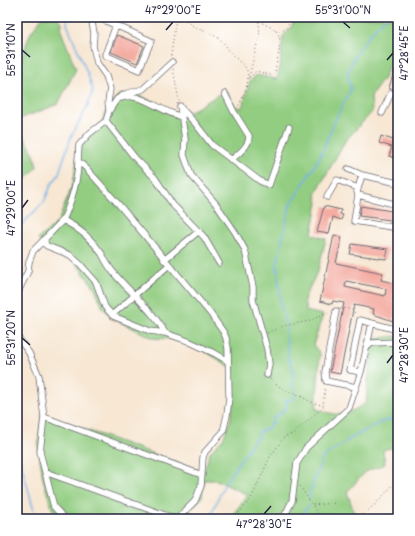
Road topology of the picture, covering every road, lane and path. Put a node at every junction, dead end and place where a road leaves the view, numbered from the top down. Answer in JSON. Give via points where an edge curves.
{"nodes":[{"id":1,"x":91,"y":17,"type":"edge"},
{"id":2,"x":97,"y":17,"type":"edge"},
{"id":3,"x":184,"y":17,"type":"edge"},
{"id":4,"x":257,"y":17,"type":"edge"},
{"id":5,"x":293,"y":17,"type":"edge"},
{"id":6,"x":258,"y":21,"type":"junction"},
{"id":7,"x":116,"y":25,"type":"junction"},
{"id":8,"x":274,"y":29,"type":"junction"},
{"id":9,"x":172,"y":62,"type":"dead end"},
{"id":10,"x":249,"y":78,"type":"junction"},
{"id":11,"x":225,"y":94,"type":"dead end"},
{"id":12,"x":398,"y":95,"type":"edge"},
{"id":13,"x":117,"y":98,"type":"junction"},
{"id":14,"x":109,"y":111,"type":"junction"},
{"id":15,"x":234,"y":112,"type":"junction"},
{"id":16,"x":382,"y":113,"type":"dead end"},
{"id":17,"x":182,"y":117,"type":"junction"},
{"id":18,"x":106,"y":121,"type":"junction"},
{"id":19,"x":288,"y":127,"type":"dead end"},
{"id":20,"x":231,"y":160,"type":"junction"},
{"id":21,"x":78,"y":161,"type":"junction"},
{"id":22,"x":348,"y":169,"type":"dead end"},
{"id":23,"x":362,"y":175,"type":"junction"},
{"id":24,"x":398,"y":183,"type":"edge"},
{"id":25,"x":358,"y":188,"type":"junction"},
{"id":26,"x":358,"y":195,"type":"junction"},
{"id":27,"x":327,"y":197,"type":"dead end"},
{"id":28,"x":398,"y":204,"type":"edge"},
{"id":29,"x":63,"y":220,"type":"junction"},
{"id":30,"x":398,"y":228,"type":"edge"},
{"id":31,"x":199,"y":231,"type":"junction"},
{"id":32,"x":45,"y":238,"type":"junction"},
{"id":33,"x":166,"y":263,"type":"junction"},
{"id":34,"x":219,"y":263,"type":"dead end"},
{"id":35,"x":17,"y":267,"type":"edge"},
{"id":36,"x":28,"y":271,"type":"junction"},
{"id":37,"x":17,"y":294,"type":"edge"},
{"id":38,"x":134,"y":295,"type":"junction"},
{"id":39,"x":336,"y":311,"type":"junction"},
{"id":40,"x":112,"y":315,"type":"junction"},
{"id":41,"x":360,"y":320,"type":"junction"},
{"id":42,"x":372,"y":323,"type":"junction"},
{"id":43,"x":398,"y":330,"type":"edge"},
{"id":44,"x":165,"y":333,"type":"junction"},
{"id":45,"x":262,"y":334,"type":"junction"},
{"id":46,"x":17,"y":336,"type":"edge"},
{"id":47,"x":398,"y":342,"type":"edge"},
{"id":48,"x":366,"y":348,"type":"junction"},
{"id":49,"x":228,"y":361,"type":"junction"},
{"id":50,"x":361,"y":372,"type":"junction"},
{"id":51,"x":267,"y":375,"type":"joint"},
{"id":52,"x":326,"y":381,"type":"junction"},
{"id":53,"x":356,"y":387,"type":"junction"},
{"id":54,"x":324,"y":404,"type":"junction"},
{"id":55,"x":44,"y":417,"type":"junction"},
{"id":56,"x":45,"y":472,"type":"junction"},
{"id":57,"x":202,"y":475,"type":"junction"},
{"id":58,"x":295,"y":477,"type":"junction"},
{"id":59,"x":398,"y":479,"type":"edge"},
{"id":60,"x":335,"y":503,"type":"dead end"},
{"id":61,"x":312,"y":505,"type":"junction"},
{"id":62,"x":65,"y":519,"type":"edge"},
{"id":63,"x":177,"y":519,"type":"edge"},
{"id":64,"x":233,"y":519,"type":"edge"},
{"id":65,"x":283,"y":519,"type":"edge"},
{"id":66,"x":321,"y":519,"type":"edge"},
{"id":67,"x":355,"y":519,"type":"edge"}],
"edges":[{"from":1,"to":14,"type":"lane","via":[[97,63],[106,76],[110,89]]},
{"from":2,"to":7,"type":"lane"},
{"from":3,"to":10,"type":"path","via":[[219,38],[246,68]]},
{"from":4,"to":6,"type":"path"},
{"from":5,"to":8,"type":"path","via":[[286,29]]},
{"from":6,"to":8,"type":"path"},
{"from":6,"to":10,"type":"path","via":[[260,32]]},
{"from":7,"to":7,"type":"lane","via":[[151,41],[139,70],[104,55]]},
{"from":8,"to":10,"type":"path","via":[[280,41],[275,73],[256,71]]},
{"from":9,"to":13,"type":"lane","via":[[143,89]]},
{"from":10,"to":15,"type":"path"},
{"from":11,"to":15,"type":"lane"},
{"from":12,"to":16,"type":"lane","via":[[391,93]]},
{"from":13,"to":14,"type":"lane"},
{"from":13,"to":17,"type":"lane","via":[[133,97]]},
{"from":14,"to":18,"type":"lane"},
{"from":15,"to":20,"type":"lane","via":[[249,139],[246,147]]},
{"from":17,"to":20,"type":"lane","via":[[180,106],[212,145]]},
{"from":17,"to":45,"type":"lane","via":[[184,155],[191,175],[221,211],[244,250]]},
{"from":18,"to":21,"type":"lane","via":[[90,133],[80,145]]},
{"from":18,"to":31,"type":"lane","via":[[135,158],[155,178],[173,205]]},
{"from":19,"to":20,"type":"lane","via":[[269,185]]},
{"from":21,"to":29,"type":"lane","via":[[73,196]]},
{"from":21,"to":33,"type":"lane","via":[[120,206]]},
{"from":22,"to":23,"type":"lane"},
{"from":23,"to":24,"type":"lane"},
{"from":23,"to":25,"type":"lane"},
{"from":25,"to":26,"type":"lane"},
{"from":25,"to":27,"type":"lane","via":[[337,180]]},
{"from":26,"to":28,"type":"lane"},
{"from":26,"to":30,"type":"lane","via":[[354,221]]},
{"from":29,"to":32,"type":"lane"},
{"from":29,"to":38,"type":"lane","via":[[79,229],[90,240],[113,272]]},
{"from":31,"to":33,"type":"lane"},
{"from":31,"to":34,"type":"lane"},
{"from":32,"to":36,"type":"lane","via":[[33,250]]},
{"from":32,"to":40,"type":"lane","via":[[47,246],[70,255],[90,275]]},
{"from":33,"to":38,"type":"lane"},
{"from":33,"to":49,"type":"lane","via":[[225,333]]},
{"from":35,"to":36,"type":"path"},
{"from":36,"to":37,"type":"lane"},
{"from":38,"to":40,"type":"lane"},
{"from":38,"to":44,"type":"lane"},
{"from":39,"to":41,"type":"path","via":[[343,308],[353,310]]},
{"from":39,"to":45,"type":"path"},
{"from":39,"to":52,"type":"lane","via":[[325,372]]},
{"from":40,"to":44,"type":"lane","via":[[150,331]]},
{"from":41,"to":42,"type":"lane"},
{"from":41,"to":50,"type":"lane","via":[[350,370]]},
{"from":42,"to":43,"type":"lane"},
{"from":42,"to":48,"type":"lane"},
{"from":44,"to":49,"type":"lane","via":[[202,347]]},
{"from":45,"to":51,"type":"lane","via":[[269,364]]},
{"from":46,"to":55,"type":"lane","via":[[29,353],[39,376]]},
{"from":47,"to":48,"type":"lane","via":[[372,343]]},
{"from":48,"to":50,"type":"lane"},
{"from":49,"to":57,"type":"lane","via":[[227,415],[223,432],[205,452]]},
{"from":50,"to":53,"type":"lane"},
{"from":51,"to":54,"type":"path","via":[[286,391],[311,402]]},
{"from":52,"to":53,"type":"lane"},
{"from":52,"to":54,"type":"path"},
{"from":53,"to":58,"type":"lane","via":[[349,408],[303,452],[297,463]]},
{"from":54,"to":64,"type":"path","via":[[293,434],[285,436],[270,457],[251,499]]},
{"from":55,"to":56,"type":"lane","via":[[40,452]]},
{"from":55,"to":57,"type":"lane"},
{"from":56,"to":62,"type":"lane","via":[[54,507]]},
{"from":56,"to":63,"type":"lane"},
{"from":57,"to":63,"type":"lane","via":[[196,501]]},
{"from":58,"to":61,"type":"path"},
{"from":58,"to":65,"type":"lane","via":[[292,501]]},
{"from":59,"to":67,"type":"path","via":[[375,504]]},
{"from":60,"to":61,"type":"path"},
{"from":61,"to":66,"type":"path"}]}
